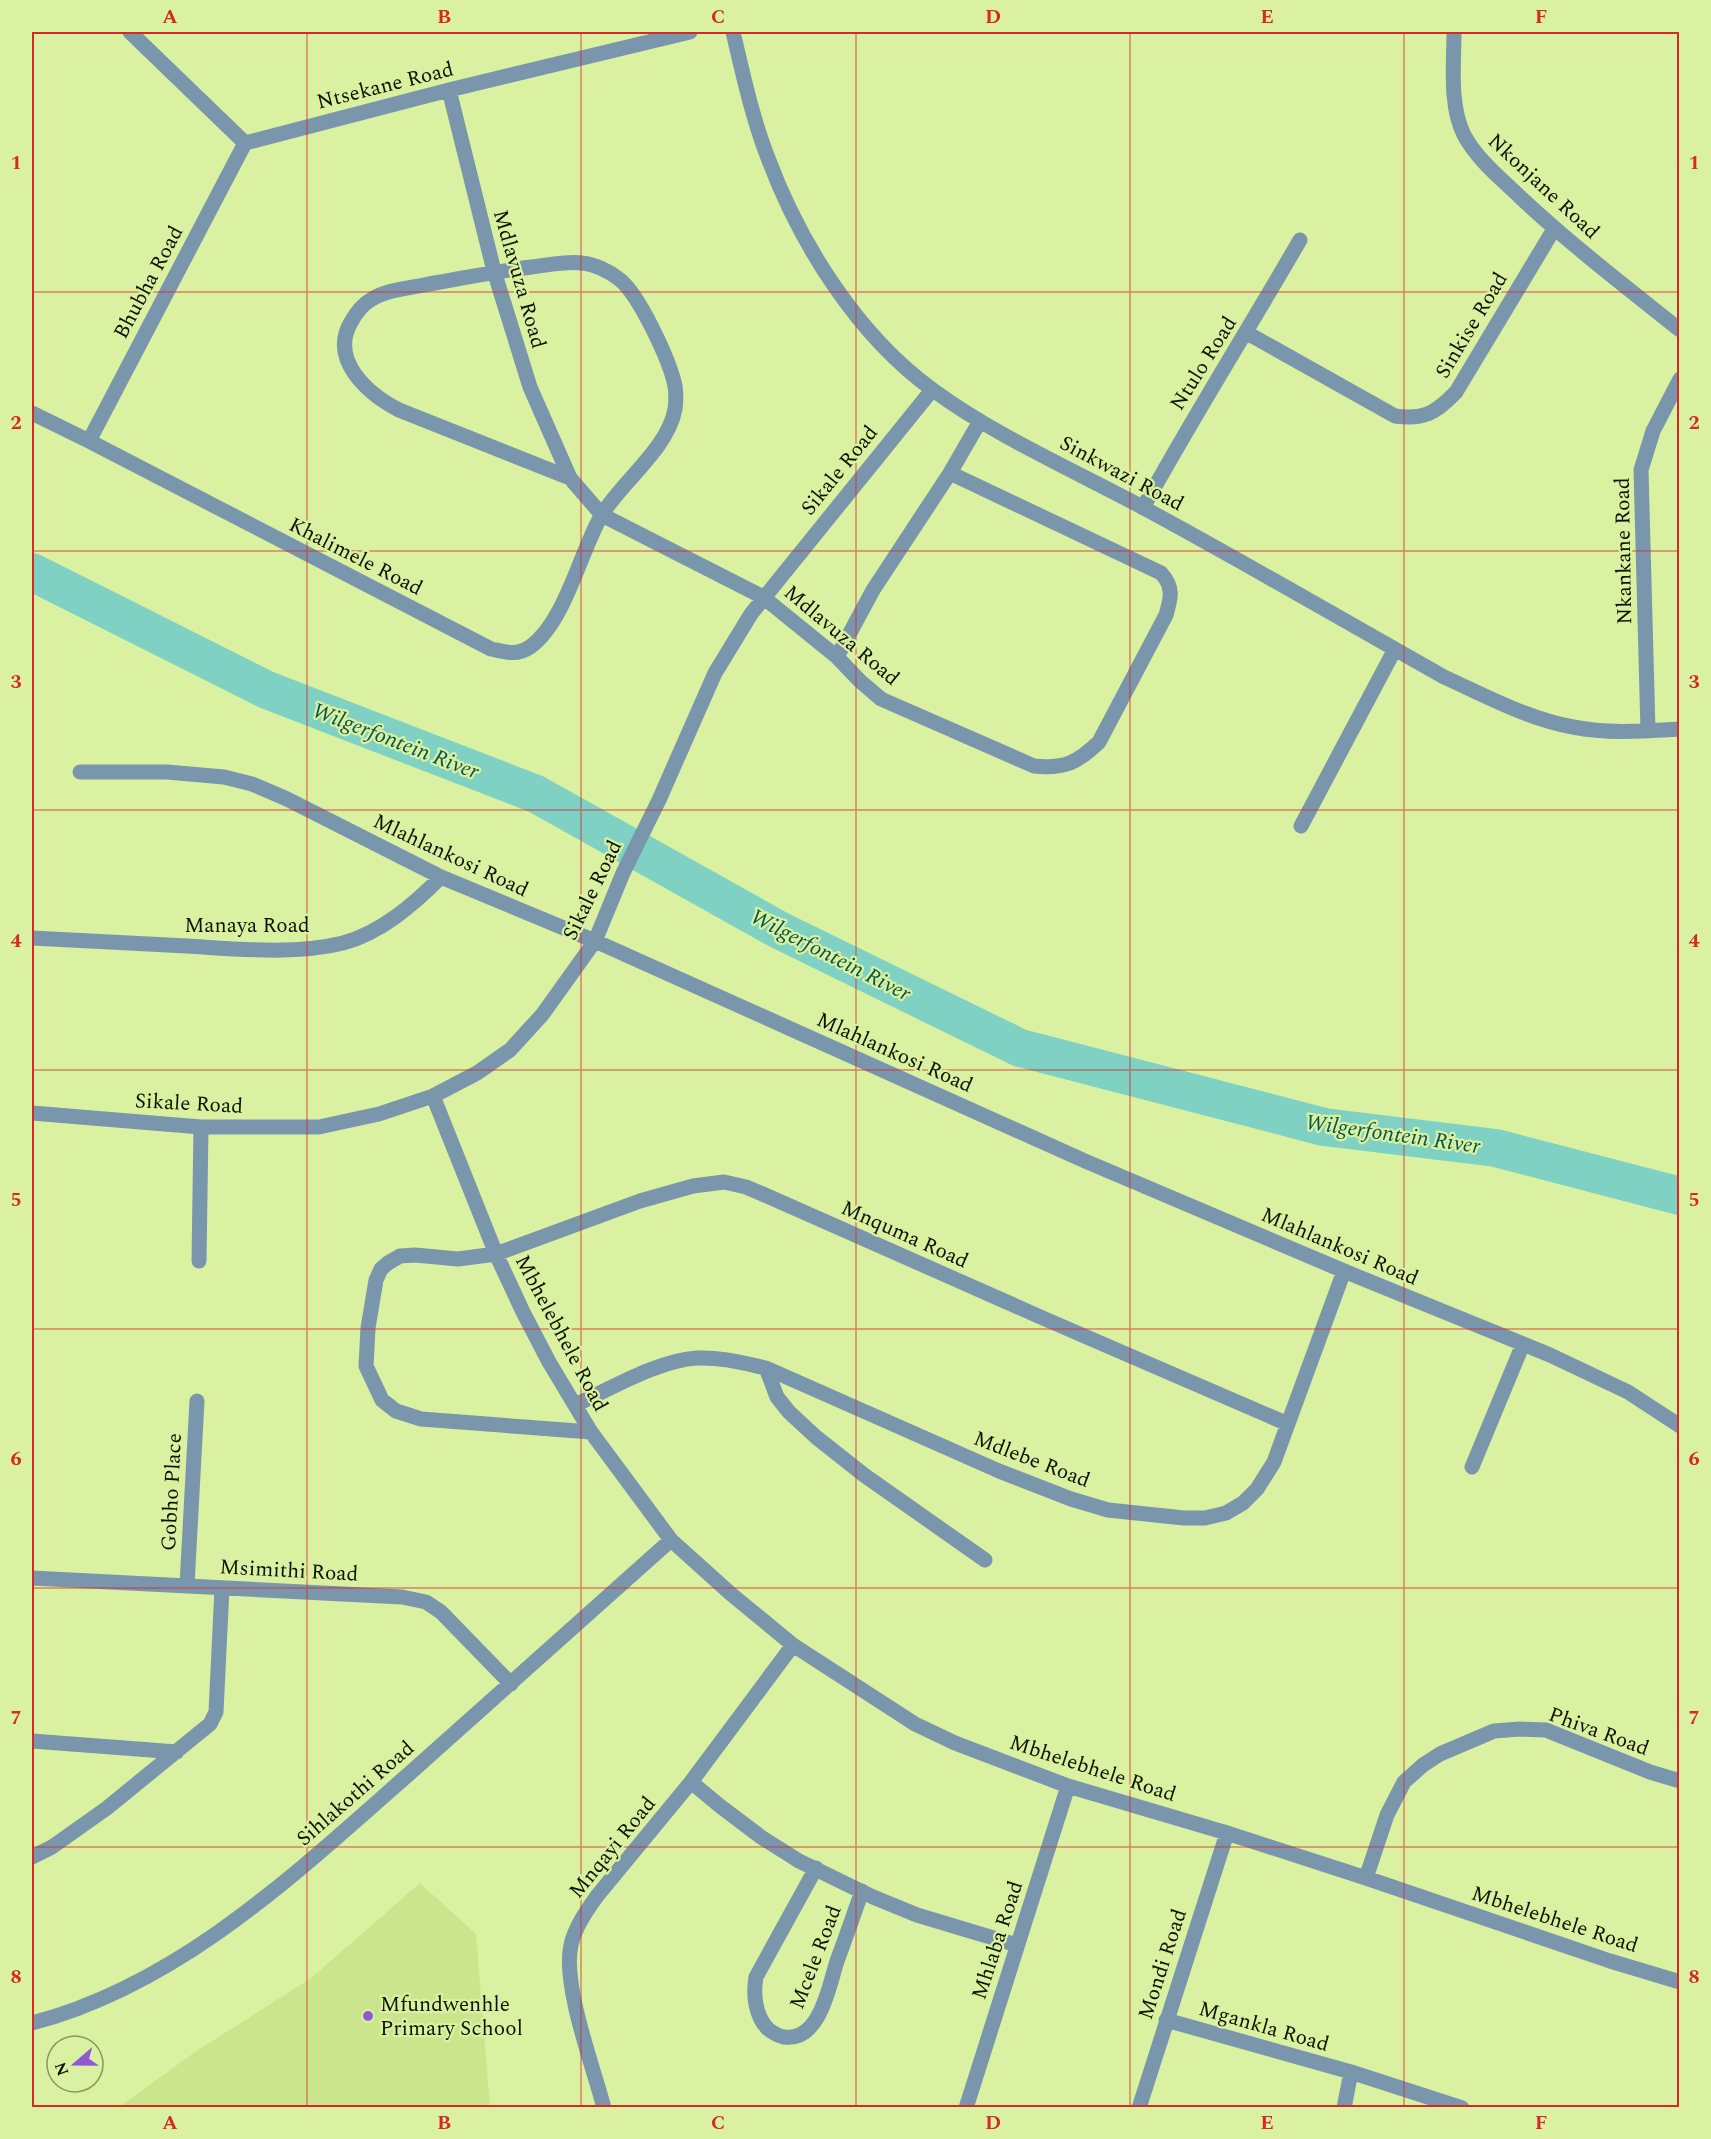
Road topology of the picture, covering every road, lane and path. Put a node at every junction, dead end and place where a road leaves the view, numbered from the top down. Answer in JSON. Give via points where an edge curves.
{"nodes":[{"id":1,"x":130,"y":32,"type":"edge"},
{"id":2,"x":690,"y":32,"type":"edge"},
{"id":3,"x":733,"y":32,"type":"edge"},
{"id":4,"x":1454,"y":32,"type":"edge"},
{"id":5,"x":449,"y":90,"type":"junction"},
{"id":6,"x":245,"y":143,"type":"junction"},
{"id":7,"x":1554,"y":229,"type":"junction"},
{"id":8,"x":1300,"y":240,"type":"dead end"},
{"id":9,"x":494,"y":272,"type":"junction"},
{"id":10,"x":1680,"y":330,"type":"edge"},
{"id":11,"x":1247,"y":333,"type":"junction"},
{"id":12,"x":1680,"y":379,"type":"edge"},
{"id":13,"x":932,"y":390,"type":"junction"},
{"id":14,"x":32,"y":413,"type":"edge"},
{"id":15,"x":980,"y":421,"type":"junction"},
{"id":16,"x":89,"y":441,"type":"junction"},
{"id":17,"x":950,"y":473,"type":"junction"},
{"id":18,"x":570,"y":477,"type":"junction"},
{"id":19,"x":1143,"y":508,"type":"junction"},
{"id":20,"x":602,"y":515,"type":"junction"},
{"id":21,"x":763,"y":597,"type":"junction"},
{"id":22,"x":1395,"y":649,"type":"junction"},
{"id":23,"x":837,"y":657,"type":"junction"},
{"id":24,"x":1680,"y":729,"type":"edge"},
{"id":25,"x":1648,"y":731,"type":"junction"},
{"id":26,"x":80,"y":772,"type":"dead end"},
{"id":27,"x":1301,"y":826,"type":"dead end"},
{"id":28,"x":441,"y":877,"type":"junction"},
{"id":29,"x":32,"y":938,"type":"edge"},
{"id":30,"x":595,"y":941,"type":"junction"},
{"id":31,"x":433,"y":1096,"type":"junction"},
{"id":32,"x":32,"y":1113,"type":"edge"},
{"id":33,"x":201,"y":1126,"type":"junction"},
{"id":34,"x":496,"y":1254,"type":"junction"},
{"id":35,"x":199,"y":1261,"type":"dead end"},
{"id":36,"x":1344,"y":1271,"type":"junction"},
{"id":37,"x":1522,"y":1344,"type":"junction"},
{"id":38,"x":766,"y":1368,"type":"junction"},
{"id":39,"x":197,"y":1401,"type":"dead end"},
{"id":40,"x":575,"y":1405,"type":"junction"},
{"id":41,"x":1288,"y":1425,"type":"junction"},
{"id":42,"x":1680,"y":1426,"type":"edge"},
{"id":43,"x":591,"y":1432,"type":"junction"},
{"id":44,"x":1472,"y":1467,"type":"dead end"},
{"id":45,"x":670,"y":1540,"type":"junction"},
{"id":46,"x":985,"y":1560,"type":"dead end"},
{"id":47,"x":32,"y":1578,"type":"edge"},
{"id":48,"x":187,"y":1586,"type":"junction"},
{"id":49,"x":222,"y":1588,"type":"junction"},
{"id":50,"x":793,"y":1644,"type":"junction"},
{"id":51,"x":511,"y":1684,"type":"junction"},
{"id":52,"x":32,"y":1742,"type":"edge"},
{"id":53,"x":177,"y":1752,"type":"junction"},
{"id":54,"x":1680,"y":1781,"type":"edge"},
{"id":55,"x":692,"y":1782,"type":"junction"},
{"id":56,"x":1068,"y":1786,"type":"junction"},
{"id":57,"x":1227,"y":1833,"type":"junction"},
{"id":58,"x":32,"y":1857,"type":"edge"},
{"id":59,"x":816,"y":1868,"type":"junction"},
{"id":60,"x":1366,"y":1878,"type":"junction"},
{"id":61,"x":862,"y":1891,"type":"junction"},
{"id":62,"x":1017,"y":1945,"type":"junction"},
{"id":63,"x":1680,"y":1982,"type":"edge"},
{"id":64,"x":1166,"y":2020,"type":"junction"},
{"id":65,"x":32,"y":2023,"type":"edge"},
{"id":66,"x":1351,"y":2072,"type":"junction"},
{"id":67,"x":604,"y":2108,"type":"edge"},
{"id":68,"x":966,"y":2108,"type":"edge"},
{"id":69,"x":1139,"y":2108,"type":"edge"},
{"id":70,"x":1344,"y":2108,"type":"edge"},
{"id":71,"x":1462,"y":2108,"type":"edge"}],
"edges":[{"from":1,"to":6,"type":"street"},
{"from":2,"to":5,"type":"street","name":"Ntsekane Road"},
{"from":3,"to":13,"type":"street","name":"Sinkwazi Road","via":[[749,100],[791,211],[855,314],[901,364]]},
{"from":4,"to":7,"type":"street","name":"Nkonjane Road","via":[[1456,112],[1464,134],[1493,172]]},
{"from":5,"to":6,"type":"street","name":"Ntsekane Road"},
{"from":5,"to":9,"type":"street","name":"Mdlavuza Road"},
{"from":6,"to":16,"type":"street","name":"Bhubha Road"},
{"from":7,"to":10,"type":"street","name":"Nkonjane Road"},
{"from":7,"to":11,"type":"street","name":"Sinkise Road","via":[[1456,392],[1423,417],[1395,416]]},
{"from":8,"to":11,"type":"street","name":"Ntulo Road"},
{"from":9,"to":18,"type":"street","name":"Mdlavuza Road","via":[[530,387]]},
{"from":9,"to":18,"type":"street","name":"Khalimele Road","via":[[372,299],[348,327],[344,345],[349,363],[358,380],[380,400],[399,410]]},
{"from":9,"to":20,"type":"street","name":"Khalimele Road","via":[[583,262],[605,270],[620,280],[639,304],[669,366],[675,408],[668,431]]},
{"from":11,"to":19,"type":"street","name":"Ntulo Road"},
{"from":12,"to":25,"type":"street","name":"Nkankane Road","via":[[1653,431],[1641,470]]},
{"from":13,"to":15,"type":"street","name":"Sinkwazi Road"},
{"from":13,"to":21,"type":"street","name":"Sikale Road"},
{"from":14,"to":16,"type":"street","name":"Khalimele Road"},
{"from":15,"to":17,"type":"street"},
{"from":15,"to":19,"type":"street","name":"Sinkwazi Road"},
{"from":16,"to":20,"type":"street","name":"Khalimele Road","via":[[491,649],[510,654],[531,646],[557,614]]},
{"from":17,"to":23,"type":"street","via":[[873,590]]},
{"from":17,"to":23,"type":"street","name":"Mdlavuza Road","via":[[1152,568],[1168,580],[1171,598],[1166,615],[1099,742],[1072,763],[1054,768],[1034,766],[881,699]]},
{"from":18,"to":20,"type":"street","name":"Mdlavuza Road"},
{"from":19,"to":22,"type":"street","name":"Sinkwazi Road"},
{"from":20,"to":21,"type":"street","name":"Mdlavuza Road"},
{"from":21,"to":23,"type":"street","name":"Mdlavuza Road"},
{"from":21,"to":30,"type":"street","name":"Sikale Road","via":[[715,673]]},
{"from":22,"to":25,"type":"street","name":"Sinkwazi Road","via":[[1444,677],[1532,716],[1573,728]]},
{"from":22,"to":27,"type":"street"},
{"from":24,"to":25,"type":"street","name":"Sinkwazi Road"},
{"from":26,"to":28,"type":"street","name":"Mlahlankosi Road","via":[[167,772],[224,777],[252,784]]},
{"from":28,"to":29,"type":"street","name":"Manaya Road","via":[[371,932],[332,945],[249,950]]},
{"from":28,"to":30,"type":"street","name":"Mlahlankosi Road"},
{"from":30,"to":31,"type":"street","name":"Sikale Road","via":[[542,1014],[510,1050]]},
{"from":30,"to":36,"type":"street","name":"Mlahlankosi Road","via":[[1085,1161]]},
{"from":31,"to":33,"type":"street","name":"Sikale Road","via":[[379,1114],[319,1127]]},
{"from":31,"to":34,"type":"street","name":"Mbhelebhele Road"},
{"from":32,"to":33,"type":"street","name":"Sikale Road"},
{"from":33,"to":35,"type":"street"},
{"from":34,"to":40,"type":"street","name":"Mbhelebhele Road"},
{"from":34,"to":41,"type":"street","name":"Mnquma Road","via":[[640,1202],[693,1186],[724,1182],[765,1195]]},
{"from":34,"to":43,"type":"street","name":"Mbhelebhele Road","via":[[458,1259],[400,1256],[381,1269],[368,1328],[366,1366],[382,1400],[396,1411],[421,1419]]},
{"from":36,"to":37,"type":"street","name":"Mlahlankosi Road"},
{"from":36,"to":41,"type":"street","name":"Mdlebe Road"},
{"from":37,"to":42,"type":"street","name":"Mlahlankosi Road","via":[[1628,1392]]},
{"from":37,"to":44,"type":"street"},
{"from":38,"to":40,"type":"street","name":"Mdlebe Road","via":[[718,1358],[672,1362]]},
{"from":38,"to":41,"type":"street","name":"Mdlebe Road","via":[[1071,1499],[1108,1510],[1151,1515],[1205,1518],[1226,1513],[1243,1503],[1274,1462]]},
{"from":38,"to":46,"type":"street","via":[[777,1397],[816,1437]]},
{"from":39,"to":48,"type":"street","name":"Gobho Place"},
{"from":40,"to":43,"type":"street","name":"Mbhelebhele Road"},
{"from":43,"to":45,"type":"street","name":"Mbhelebhele Road"},
{"from":45,"to":50,"type":"street","name":"Mbhelebhele Road"},
{"from":45,"to":51,"type":"street","name":"Sihlakothi Road"},
{"from":47,"to":48,"type":"street","name":"Msimithi Road"},
{"from":48,"to":49,"type":"street","name":"Msimithi Road"},
{"from":49,"to":51,"type":"street","name":"Msimithi Road","via":[[402,1597],[426,1602],[459,1628]]},
{"from":49,"to":53,"type":"street","via":[[216,1712],[210,1724]]},
{"from":50,"to":55,"type":"street","name":"Mnqayi Road"},
{"from":50,"to":56,"type":"street","name":"Mbhelebhele Road","via":[[915,1724]]},
{"from":51,"to":65,"type":"street","name":"Sihlakothi Road","via":[[323,1850],[214,1936],[90,2005]]},
{"from":52,"to":53,"type":"street"},
{"from":53,"to":58,"type":"street","via":[[107,1808]]},
{"from":54,"to":60,"type":"street","name":"Phiva Road","via":[[1546,1730],[1494,1731],[1440,1754],[1404,1782],[1387,1815]]},
{"from":55,"to":59,"type":"street","name":"Mcele Road","via":[[761,1837]]},
{"from":55,"to":67,"type":"street","name":"Mnqayi Road","via":[[597,1896],[572,1942],[569,1960],[575,2003]]},
{"from":56,"to":57,"type":"street","name":"Mbhelebhele Road"},
{"from":56,"to":62,"type":"street","name":"Mhlaba Road"},
{"from":57,"to":60,"type":"street","name":"Mbhelebhele Road"},
{"from":57,"to":64,"type":"street","name":"Mondi Road"},
{"from":59,"to":61,"type":"street","name":"Mcele Road"},
{"from":59,"to":61,"type":"street","name":"Mcele Road","via":[[756,1977],[754,1991],[764,2024],[779,2036],[802,2035],[823,2007]]},
{"from":60,"to":63,"type":"street","name":"Mbhelebhele Road"},
{"from":61,"to":62,"type":"street","name":"Mcele Road","via":[[917,1915]]},
{"from":62,"to":68,"type":"street","name":"Mhlaba Road"},
{"from":64,"to":66,"type":"street","name":"Mgankla Road"},
{"from":64,"to":69,"type":"street","name":"Mondi Road"},
{"from":66,"to":70,"type":"street","name":"Mgankla Road"},
{"from":66,"to":71,"type":"street","name":"Mgankla Road"}]}
